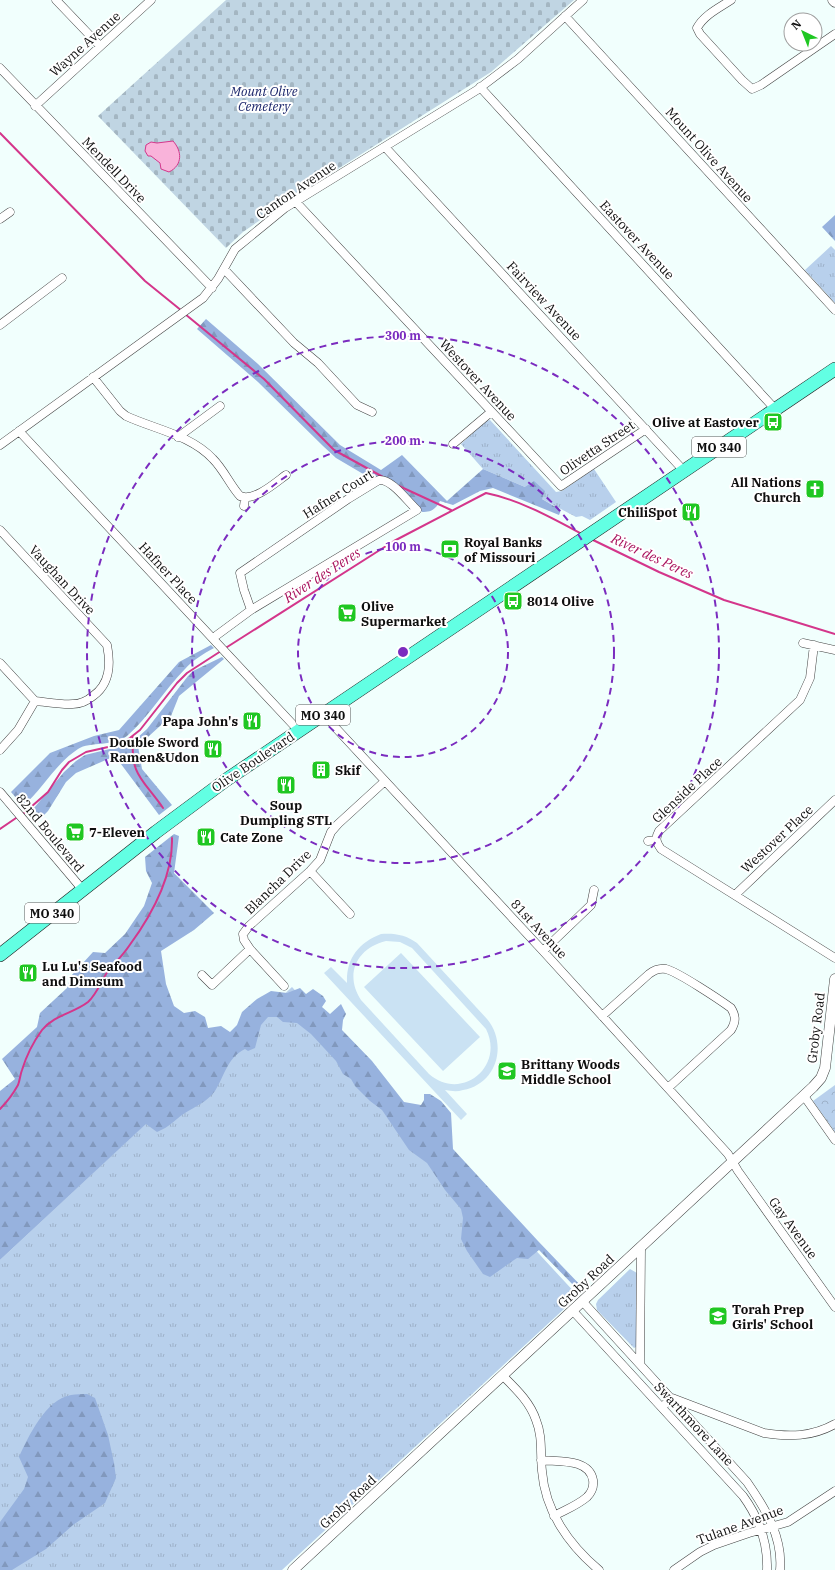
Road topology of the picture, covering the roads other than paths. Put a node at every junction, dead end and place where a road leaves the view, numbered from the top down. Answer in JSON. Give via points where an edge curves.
{"nodes":[{"id":1,"x":56,"y":0,"type":"edge"},
{"id":2,"x":151,"y":0,"type":"edge"},
{"id":3,"x":582,"y":0,"type":"edge"},
{"id":4,"x":730,"y":0,"type":"edge"},
{"id":5,"x":565,"y":16,"type":"junction"},
{"id":6,"x":835,"y":34,"type":"edge"},
{"id":7,"x":100,"y":46,"type":"junction"},
{"id":8,"x":0,"y":68,"type":"edge"},
{"id":9,"x":480,"y":87,"type":"junction"},
{"id":10,"x":35,"y":106,"type":"junction"},
{"id":11,"x":385,"y":147,"type":"junction"},
{"id":12,"x":296,"y":202,"type":"junction"},
{"id":13,"x":10,"y":212,"type":"dead end"},
{"id":14,"x":0,"y":219,"type":"edge"},
{"id":15,"x":224,"y":269,"type":"junction"},
{"id":16,"x":62,"y":278,"type":"dead end"},
{"id":17,"x":212,"y":288,"type":"junction"},
{"id":18,"x":835,"y":310,"type":"edge"},
{"id":19,"x":0,"y":325,"type":"edge"},
{"id":20,"x":835,"y":369,"type":"edge"},
{"id":21,"x":93,"y":377,"type":"junction"},
{"id":22,"x":220,"y":406,"type":"dead end"},
{"id":23,"x":775,"y":409,"type":"junction"},
{"id":24,"x":372,"y":412,"type":"dead end"},
{"id":25,"x":491,"y":412,"type":"junction"},
{"id":26,"x":646,"y":429,"type":"junction"},
{"id":27,"x":19,"y":431,"type":"junction"},
{"id":28,"x":178,"y":437,"type":"junction"},
{"id":29,"x":453,"y":444,"type":"dead end"},
{"id":30,"x":0,"y":445,"type":"edge"},
{"id":31,"x":684,"y":471,"type":"junction"},
{"id":32,"x":286,"y":475,"type":"dead end"},
{"id":33,"x":561,"y":486,"type":"joint"},
{"id":34,"x":0,"y":530,"type":"edge"},
{"id":35,"x":251,"y":610,"type":"junction"},
{"id":36,"x":214,"y":640,"type":"junction"},
{"id":37,"x":803,"y":643,"type":"dead end"},
{"id":38,"x":814,"y":645,"type":"junction"},
{"id":39,"x":835,"y":650,"type":"edge"},
{"id":40,"x":0,"y":663,"type":"edge"},
{"id":41,"x":35,"y":701,"type":"junction"},
{"id":42,"x":326,"y":713,"type":"junction"},
{"id":43,"x":299,"y":731,"type":"junction"},
{"id":44,"x":0,"y":750,"type":"edge"},
{"id":45,"x":385,"y":781,"type":"junction"},
{"id":46,"x":0,"y":792,"type":"edge"},
{"id":47,"x":835,"y":800,"type":"edge"},
{"id":48,"x":310,"y":871,"type":"junction"},
{"id":49,"x":82,"y":889,"type":"junction"},
{"id":50,"x":594,"y":890,"type":"dead end"},
{"id":51,"x":735,"y":895,"type":"junction"},
{"id":52,"x":350,"y":914,"type":"dead end"},
{"id":53,"x":250,"y":949,"type":"junction"},
{"id":54,"x":543,"y":951,"type":"junction"},
{"id":55,"x":0,"y":955,"type":"edge"},
{"id":56,"x":835,"y":958,"type":"edge"},
{"id":57,"x":202,"y":975,"type":"dead end"},
{"id":58,"x":835,"y":979,"type":"edge"},
{"id":59,"x":284,"y":986,"type":"dead end"},
{"id":60,"x":602,"y":1016,"type":"junction"},
{"id":61,"x":668,"y":1088,"type":"junction"},
{"id":62,"x":804,"y":1096,"type":"junction"},
{"id":63,"x":835,"y":1140,"type":"edge"},
{"id":64,"x":733,"y":1163,"type":"junction"},
{"id":65,"x":641,"y":1248,"type":"junction"},
{"id":66,"x":583,"y":1302,"type":"junction"},
{"id":67,"x":835,"y":1307,"type":"edge"},
{"id":68,"x":573,"y":1311,"type":"junction"},
{"id":69,"x":640,"y":1364,"type":"junction"},
{"id":70,"x":503,"y":1376,"type":"junction"},
{"id":71,"x":672,"y":1398,"type":"junction"},
{"id":72,"x":662,"y":1407,"type":"junction"},
{"id":73,"x":835,"y":1424,"type":"edge"},
{"id":74,"x":541,"y":1460,"type":"junction"},
{"id":75,"x":835,"y":1491,"type":"edge"},
{"id":76,"x":554,"y":1516,"type":"junction"},
{"id":77,"x":774,"y":1527,"type":"junction"},
{"id":78,"x":762,"y":1530,"type":"junction"},
{"id":79,"x":293,"y":1570,"type":"edge"},
{"id":80,"x":599,"y":1570,"type":"edge"},
{"id":81,"x":674,"y":1570,"type":"edge"},
{"id":82,"x":767,"y":1570,"type":"edge"},
{"id":83,"x":780,"y":1570,"type":"edge"}],
"edges":[{"from":1,"to":7,"type":"street"},
{"from":2,"to":7,"type":"street","name":"Wayne Avenue"},
{"from":3,"to":5,"type":"street","name":"Canton Avenue"},
{"from":4,"to":6,"type":"street","via":[[700,22],[697,28],[752,89]]},
{"from":5,"to":9,"type":"street","name":"Canton Avenue","via":[[518,59]]},
{"from":5,"to":18,"type":"street","name":"Mount Olive Avenue"},
{"from":7,"to":10,"type":"street","name":"Wayne Avenue"},
{"from":8,"to":10,"type":"street","name":"Mendell Drive"},
{"from":9,"to":11,"type":"street","name":"Canton Avenue"},
{"from":9,"to":23,"type":"street","name":"Eastover Avenue"},
{"from":10,"to":17,"type":"street","name":"Mendell Drive"},
{"from":11,"to":12,"type":"street","name":"Canton Avenue"},
{"from":11,"to":26,"type":"street","name":"Fairview Avenue"},
{"from":12,"to":15,"type":"street","name":"Canton Avenue","via":[[235,249]]},
{"from":12,"to":25,"type":"street","name":"Westover Avenue"},
{"from":13,"to":14,"type":"street"},
{"from":15,"to":17,"type":"street","name":"Canton Avenue"},
{"from":15,"to":24,"type":"street","via":[[357,405]]},
{"from":16,"to":19,"type":"street"},
{"from":17,"to":21,"type":"street","name":"Canton Avenue","via":[[202,298]]},
{"from":20,"to":23,"type":"main road","name":"Olive Boulevard","number":"MO 340"},
{"from":21,"to":27,"type":"street","name":"Canton Avenue"},
{"from":21,"to":28,"type":"street","via":[[126,416]]},
{"from":22,"to":28,"type":"street"},
{"from":23,"to":31,"type":"main road","name":"Olive Boulevard","number":"MO 340"},
{"from":25,"to":29,"type":"street"},
{"from":25,"to":33,"type":"street","name":"Westover Avenue"},
{"from":26,"to":31,"type":"street","name":"Fairview Avenue"},
{"from":26,"to":33,"type":"street","name":"Olivetta Street"},
{"from":27,"to":30,"type":"street","name":"Canton Avenue"},
{"from":27,"to":36,"type":"street","name":"Hafner Place"},
{"from":28,"to":32,"type":"street","via":[[213,458],[244,502]]},
{"from":31,"to":42,"type":"main road","name":"Olive Boulevard","number":"MO 340"},
{"from":34,"to":41,"type":"street","name":"Vaughan Drive","via":[[107,645],[108,675],[98,693],[88,700],[71,704]]},
{"from":35,"to":35,"type":"street","name":"Hafner Court","via":[[240,573],[379,480],[392,485],[416,510]]},
{"from":35,"to":36,"type":"street","name":"Hafner Court"},
{"from":36,"to":43,"type":"street","name":"Hafner Place"},
{"from":37,"to":38,"type":"street"},
{"from":38,"to":39,"type":"street"},
{"from":38,"to":51,"type":"street","name":"Glenside Place","via":[[810,678],[800,700],[652,840],[660,849]]},
{"from":40,"to":41,"type":"street"},
{"from":41,"to":44,"type":"street","via":[[18,730]]},
{"from":42,"to":43,"type":"main road","name":"Olive Boulevard","number":"MO 340"},
{"from":42,"to":45,"type":"street","name":"81st Avenue","via":[[334,726]]},
{"from":43,"to":49,"type":"main road","name":"Olive Boulevard","number":"MO 340","via":[[215,788]]},
{"from":45,"to":48,"type":"street","name":"Blancha Drive","via":[[331,832],[320,860]]},
{"from":45,"to":54,"type":"street","name":"81st Avenue"},
{"from":46,"to":49,"type":"street","name":"82nd Boulevard"},
{"from":47,"to":51,"type":"street","name":"Westover Place"},
{"from":48,"to":52,"type":"street"},
{"from":48,"to":53,"type":"street","name":"Blancha Drive","via":[[246,930],[244,940]]},
{"from":49,"to":55,"type":"main road","name":"Olive Boulevard","number":"MO 340"},
{"from":50,"to":54,"type":"street","via":[[591,905]]},
{"from":51,"to":56,"type":"street","name":"Glenside Place"},
{"from":53,"to":57,"type":"street","via":[[212,985]]},
{"from":53,"to":59,"type":"street"},
{"from":54,"to":60,"type":"street","name":"81st Avenue"},
{"from":58,"to":62,"type":"street","name":"Groby Road","via":[[825,1068],[821,1078]]},
{"from":60,"to":61,"type":"street","name":"81st Avenue"},
{"from":60,"to":61,"type":"street","via":[[649,974],[660,969],[673,972],[731,1008],[735,1019],[731,1030]]},
{"from":61,"to":64,"type":"street","name":"81st Avenue","via":[[728,1154]]},
{"from":62,"to":63,"type":"street"},
{"from":62,"to":64,"type":"street","name":"Groby Road"},
{"from":64,"to":65,"type":"street","name":"Groby Road"},
{"from":64,"to":67,"type":"street","name":"Gay Avenue"},
{"from":65,"to":66,"type":"street","name":"Groby Road"},
{"from":65,"to":69,"type":"street"},
{"from":66,"to":68,"type":"street","name":"Groby Road"},
{"from":66,"to":69,"type":"street","name":"Swarthmore Lane"},
{"from":68,"to":70,"type":"street","name":"Groby Road"},
{"from":68,"to":72,"type":"street","name":"Swarthmore Lane"},
{"from":69,"to":71,"type":"street","name":"Swarthmore Lane"},
{"from":70,"to":74,"type":"street","via":[[525,1399],[537,1420],[542,1447]]},
{"from":70,"to":79,"type":"street","name":"Groby Road"},
{"from":71,"to":72,"type":"street"},
{"from":71,"to":73,"type":"street","via":[[764,1433],[791,1436],[814,1433]]},
{"from":71,"to":77,"type":"street","name":"Swarthmore Lane","via":[[747,1482]]},
{"from":72,"to":78,"type":"street","name":"Swarthmore Lane","via":[[734,1484],[751,1508]]},
{"from":74,"to":76,"type":"street","via":[[544,1486]]},
{"from":74,"to":76,"type":"street","via":[[582,1465],[591,1474],[593,1481],[592,1489],[585,1498]]},
{"from":75,"to":77,"type":"street","name":"Tulane Avenue","via":[[788,1522]]},
{"from":76,"to":80,"type":"street","via":[[571,1541]]},
{"from":77,"to":78,"type":"street","name":"Tulane Avenue"},
{"from":77,"to":83,"type":"street","name":"Swarthmore Lane"},
{"from":78,"to":81,"type":"street","name":"Tulane Avenue","via":[[707,1548]]},
{"from":78,"to":82,"type":"street","name":"Swarthmore Lane"}]}
